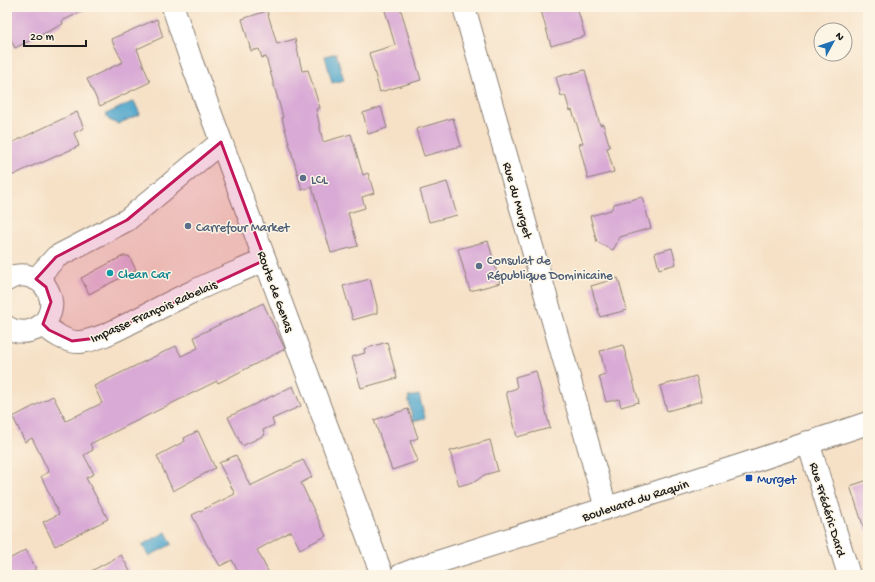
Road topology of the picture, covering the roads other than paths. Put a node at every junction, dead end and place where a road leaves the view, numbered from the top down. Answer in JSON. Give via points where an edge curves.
{"nodes":[{"id":1,"x":173,"y":7,"type":"edge"},
{"id":2,"x":464,"y":7,"type":"edge"},
{"id":3,"x":222,"y":142,"type":"junction"},
{"id":4,"x":265,"y":260,"type":"junction"},
{"id":5,"x":8,"y":276,"type":"edge"},
{"id":6,"x":36,"y":279,"type":"junction"},
{"id":7,"x":43,"y":324,"type":"junction"},
{"id":8,"x":7,"y":327,"type":"edge"},
{"id":9,"x":868,"y":423,"type":"edge"},
{"id":10,"x":808,"y":442,"type":"junction"},
{"id":11,"x":606,"y":508,"type":"junction"},
{"id":12,"x":382,"y":575,"type":"edge"},
{"id":13,"x":401,"y":575,"type":"edge"},
{"id":14,"x":849,"y":575,"type":"edge"}],
"edges":[{"from":1,"to":3,"type":"street","name":"Route de Genas"},
{"from":2,"to":11,"type":"street","name":"Rue du Murget"},
{"from":3,"to":4,"type":"street","name":"Route de Genas"},
{"from":3,"to":6,"type":"street","via":[[127,220],[56,257]]},
{"from":4,"to":7,"type":"street","name":"Impasse François Rabelais","via":[[193,291],[97,338],[72,341],[49,330]]},
{"from":4,"to":12,"type":"street","name":"Route de Genas"},
{"from":5,"to":6,"type":"street","via":[[26,275]]},
{"from":6,"to":7,"type":"street","via":[[41,281],[50,294],[50,310]]},
{"from":7,"to":8,"type":"street","via":[[27,332],[18,332]]},
{"from":9,"to":10,"type":"street","name":"Boulevard du Raquin"},
{"from":10,"to":11,"type":"street","name":"Boulevard du Raquin"},
{"from":10,"to":14,"type":"street","name":"Rue Frédéric Dard"},
{"from":11,"to":13,"type":"street","name":"Boulevard du Raquin"}]}
